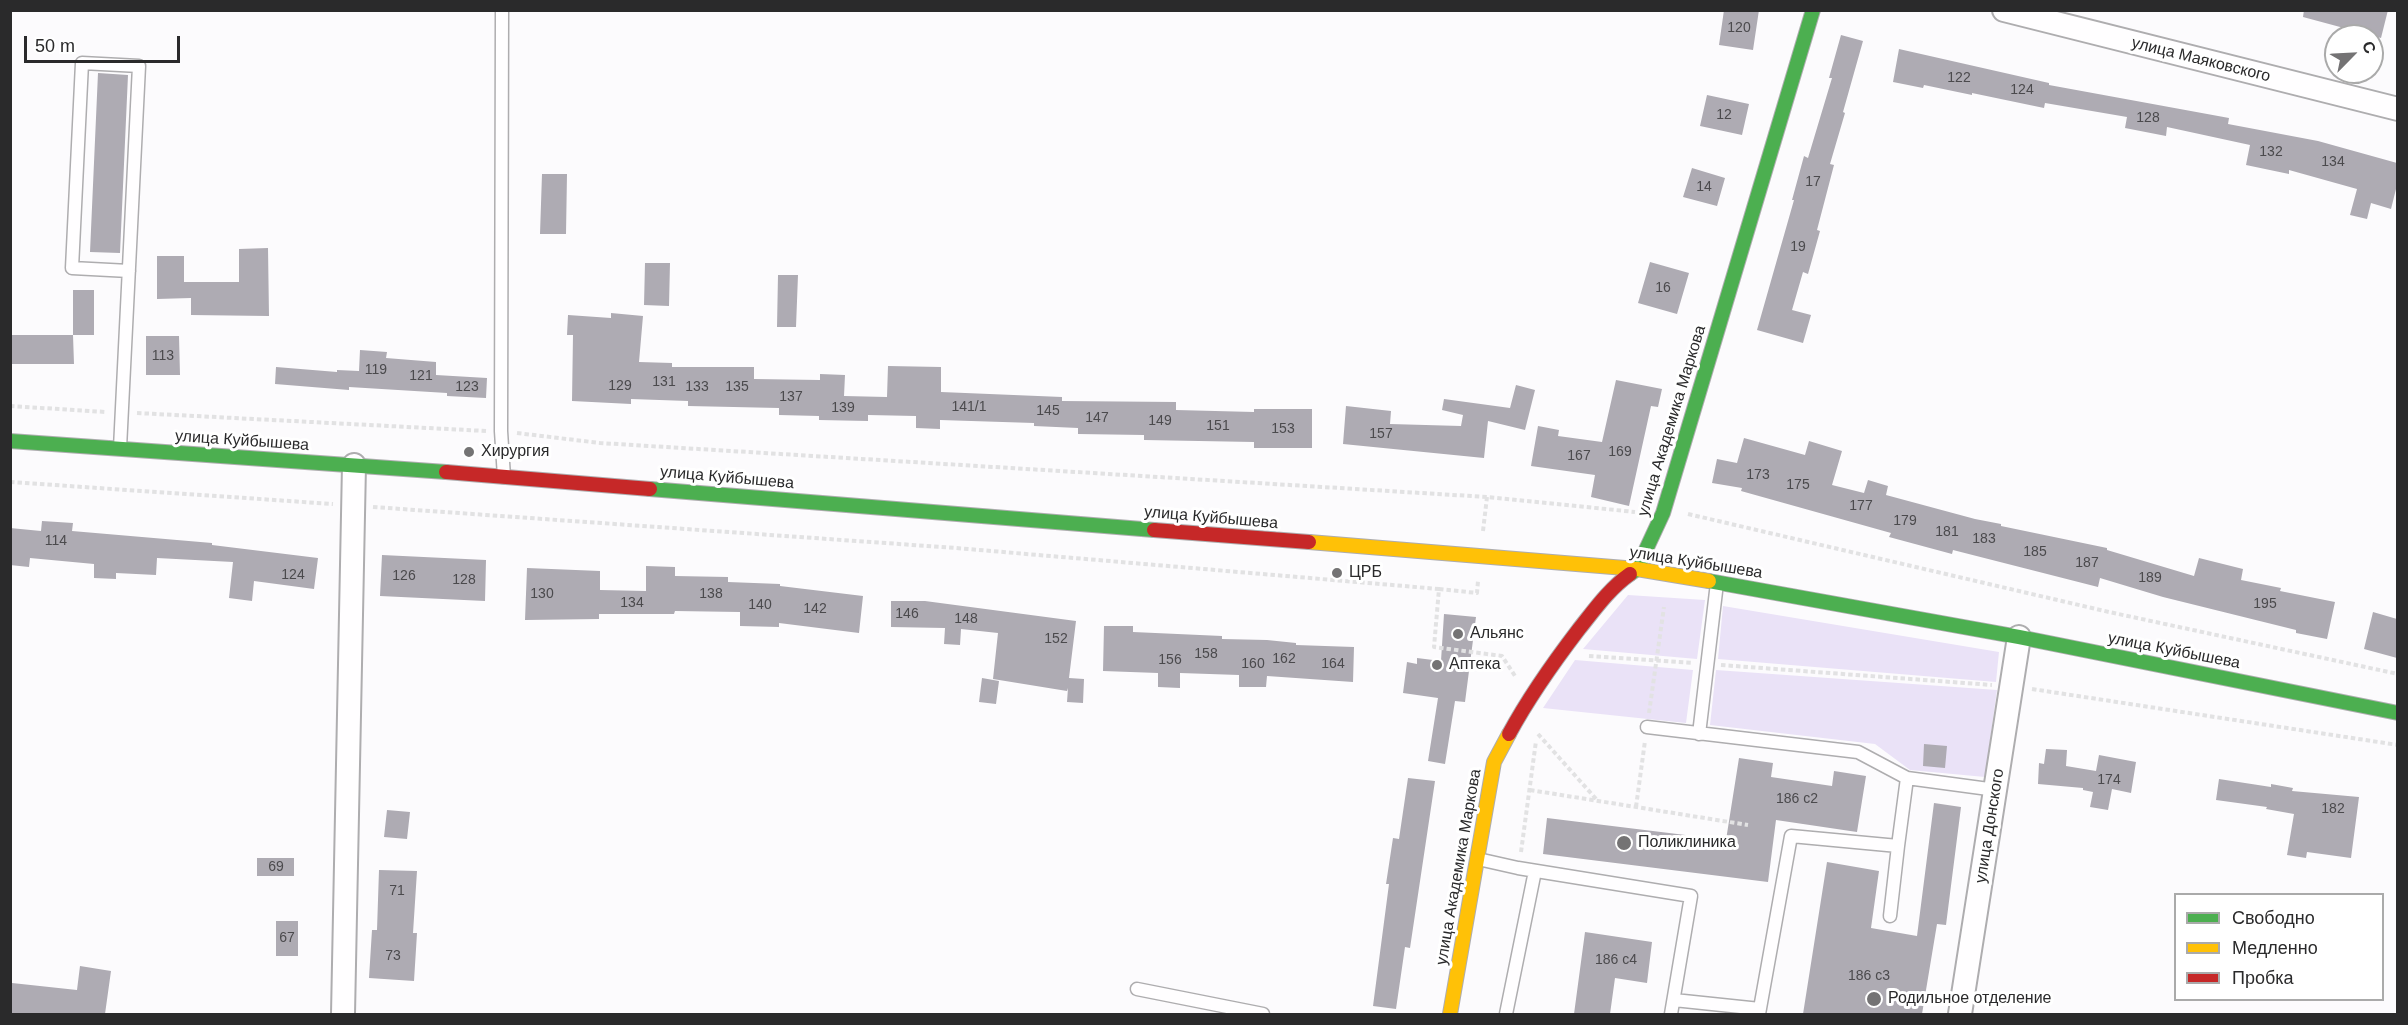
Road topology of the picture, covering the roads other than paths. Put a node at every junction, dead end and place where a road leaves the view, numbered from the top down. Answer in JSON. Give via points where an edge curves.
{"nodes":[{"id":1,"x":502,"y":10,"type":"edge"},
{"id":2,"x":1813,"y":10,"type":"edge"},
{"id":3,"x":2004,"y":10,"type":"edge"},
{"id":4,"x":2397,"y":109,"type":"edge"},
{"id":5,"x":129,"y":271,"type":"junction"},
{"id":6,"x":10,"y":441,"type":"edge"},
{"id":7,"x":120,"y":449,"type":"junction"},
{"id":8,"x":354,"y":465,"type":"junction"},
{"id":9,"x":504,"y":477,"type":"junction"},
{"id":10,"x":1637,"y":569,"type":"junction"},
{"id":11,"x":1717,"y":582,"type":"junction"},
{"id":12,"x":2019,"y":637,"type":"junction"},
{"id":13,"x":2397,"y":713,"type":"edge"},
{"id":14,"x":1647,"y":728,"type":"road end"},
{"id":15,"x":1699,"y":734,"type":"junction"},
{"id":16,"x":1907,"y":778,"type":"junction"},
{"id":17,"x":1996,"y":790,"type":"junction"},
{"id":18,"x":1898,"y":846,"type":"junction"},
{"id":19,"x":1477,"y":859,"type":"junction"},
{"id":20,"x":1535,"y":871,"type":"junction"},
{"id":21,"x":1890,"y":915,"type":"dead end"},
{"id":22,"x":1137,"y":989,"type":"dead end"},
{"id":23,"x":1674,"y":1000,"type":"junction"},
{"id":24,"x":1759,"y":1012,"type":"edge"},
{"id":25,"x":343,"y":1014,"type":"edge"},
{"id":26,"x":1263,"y":1014,"type":"edge"},
{"id":27,"x":1450,"y":1014,"type":"edge"},
{"id":28,"x":1506,"y":1014,"type":"edge"},
{"id":29,"x":1671,"y":1014,"type":"edge"},
{"id":30,"x":1960,"y":1014,"type":"edge"}],
"edges":[{"from":1,"to":9,"type":"lane"},
{"from":2,"to":10,"type":"street","name":"улица Академика Маркова","via":[[1663,513]]},
{"from":3,"to":4,"type":"street","name":"улица Маяковского"},
{"from":5,"to":5,"type":"lane","via":[[139,66],[82,63],[72,268]]},
{"from":5,"to":7,"type":"lane"},
{"from":6,"to":7,"type":"street","name":"улица Куйбышева"},
{"from":7,"to":8,"type":"street","name":"улица Куйбышева"},
{"from":8,"to":9,"type":"street","name":"улица Куйбышева"},
{"from":8,"to":25,"type":"street"},
{"from":9,"to":10,"type":"street","name":"улица Куйбышева"},
{"from":10,"to":11,"type":"street","name":"улица Куйбышева"},
{"from":10,"to":19,"type":"street","name":"улица Академика Маркова","via":[[1612,587],[1529,697],[1494,762]]},
{"from":11,"to":12,"type":"street","name":"улица Куйбышева"},
{"from":11,"to":15,"type":"lane"},
{"from":12,"to":13,"type":"street","name":"улица Куйбышева"},
{"from":12,"to":17,"type":"street","name":"улица Донского"},
{"from":14,"to":15,"type":"lane"},
{"from":15,"to":16,"type":"lane","via":[[1858,752]]},
{"from":16,"to":17,"type":"lane"},
{"from":16,"to":18,"type":"lane"},
{"from":17,"to":30,"type":"street","name":"улица Донского"},
{"from":18,"to":21,"type":"lane"},
{"from":18,"to":24,"type":"lane","via":[[1791,836]]},
{"from":19,"to":20,"type":"lane"},
{"from":19,"to":27,"type":"street","name":"улица Академика Маркова"},
{"from":20,"to":23,"type":"lane","via":[[1691,896]]},
{"from":20,"to":28,"type":"lane"},
{"from":22,"to":26,"type":"lane"},
{"from":23,"to":24,"type":"lane"},
{"from":23,"to":29,"type":"lane"}]}
